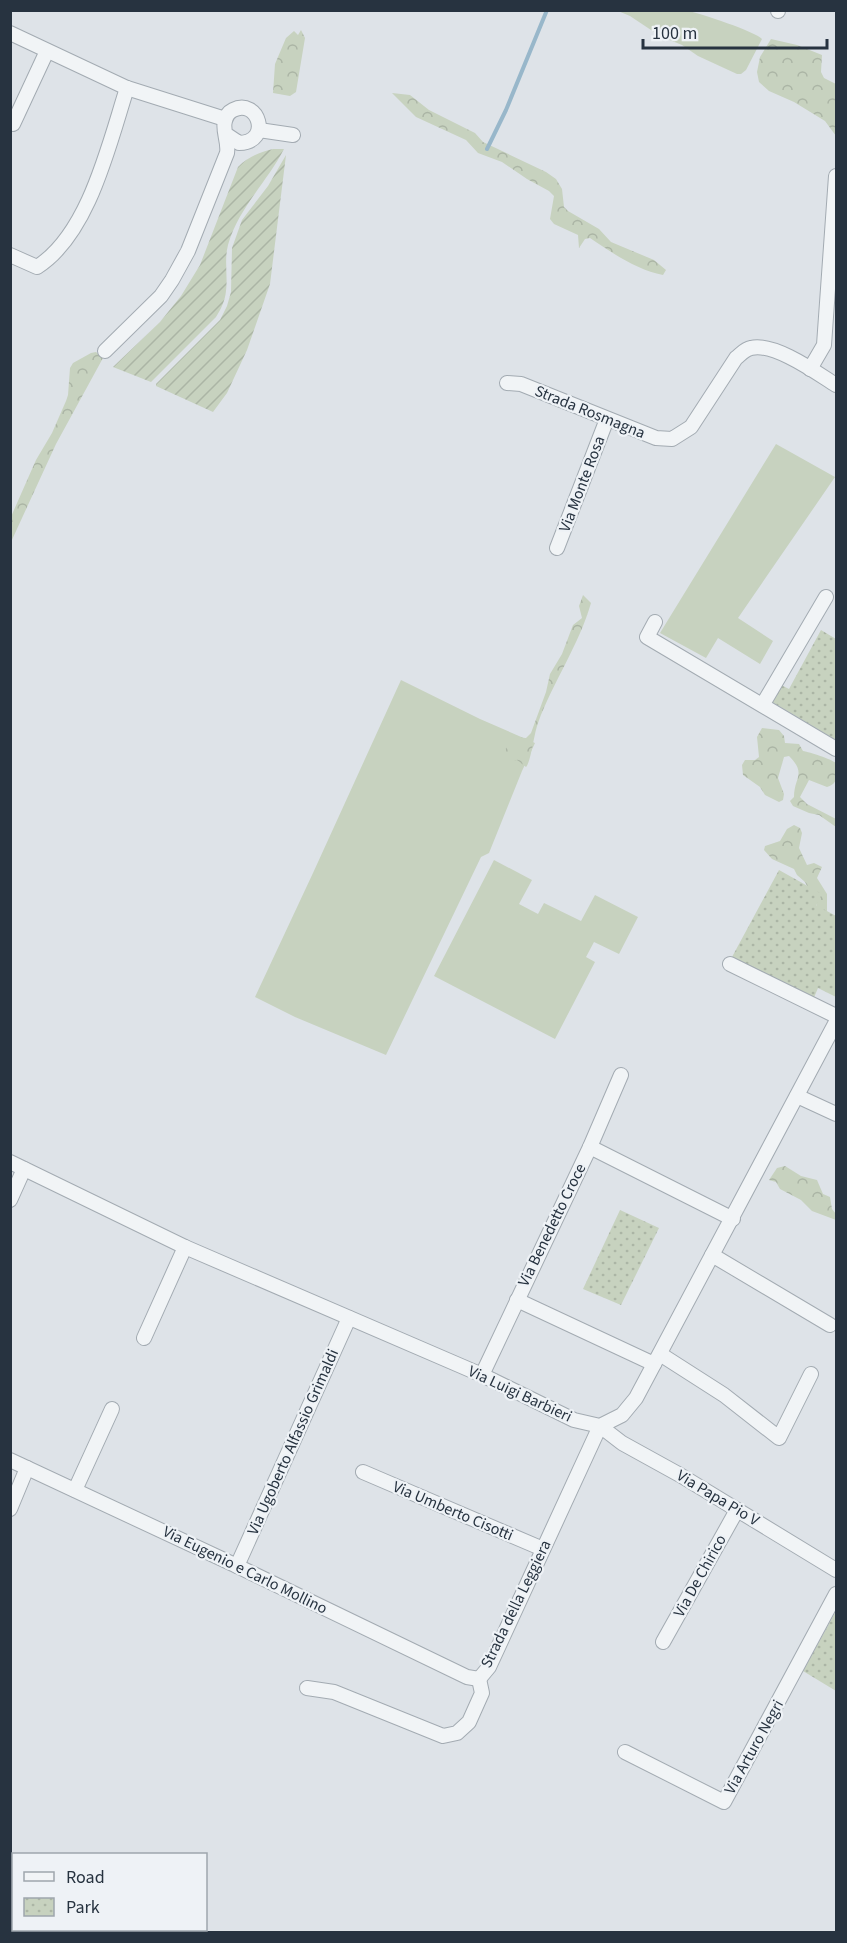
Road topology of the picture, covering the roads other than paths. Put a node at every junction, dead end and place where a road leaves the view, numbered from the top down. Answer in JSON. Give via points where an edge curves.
{"nodes":[{"id":1,"x":10,"y":33,"type":"edge"},
{"id":2,"x":47,"y":51,"type":"junction"},
{"id":3,"x":127,"y":88,"type":"junction"},
{"id":4,"x":225,"y":119,"type":"junction"},
{"id":5,"x":13,"y":124,"type":"dead end"},
{"id":6,"x":259,"y":130,"type":"junction"},
{"id":7,"x":227,"y":135,"type":"junction"},
{"id":8,"x":292,"y":135,"type":"dead end"},
{"id":9,"x":244,"y":143,"type":"junction"},
{"id":10,"x":225,"y":162,"type":"junction"},
{"id":11,"x":837,"y":176,"type":"edge"},
{"id":12,"x":10,"y":255,"type":"edge"},
{"id":13,"x":105,"y":351,"type":"dead end"},
{"id":14,"x":810,"y":369,"type":"junction"},
{"id":15,"x":507,"y":383,"type":"dead end"},
{"id":16,"x":837,"y":385,"type":"edge"},
{"id":17,"x":607,"y":420,"type":"junction"},
{"id":18,"x":557,"y":548,"type":"dead end"},
{"id":19,"x":826,"y":597,"type":"dead end"},
{"id":20,"x":655,"y":622,"type":"dead end"},
{"id":21,"x":763,"y":704,"type":"junction"},
{"id":22,"x":837,"y":748,"type":"edge"},
{"id":23,"x":730,"y":964,"type":"dead end"},
{"id":24,"x":837,"y":1016,"type":"edge"},
{"id":25,"x":837,"y":1022,"type":"edge"},
{"id":26,"x":621,"y":1075,"type":"dead end"},
{"id":27,"x":797,"y":1096,"type":"junction"},
{"id":28,"x":837,"y":1114,"type":"edge"},
{"id":29,"x":590,"y":1147,"type":"junction"},
{"id":30,"x":10,"y":1162,"type":"edge"},
{"id":31,"x":24,"y":1169,"type":"junction"},
{"id":32,"x":10,"y":1200,"type":"edge"},
{"id":33,"x":733,"y":1219,"type":"junction"},
{"id":34,"x":185,"y":1246,"type":"junction"},
{"id":35,"x":712,"y":1255,"type":"junction"},
{"id":36,"x":517,"y":1300,"type":"junction"},
{"id":37,"x":349,"y":1318,"type":"junction"},
{"id":38,"x":830,"y":1325,"type":"dead end"},
{"id":39,"x":144,"y":1338,"type":"dead end"},
{"id":40,"x":657,"y":1359,"type":"junction"},
{"id":41,"x":811,"y":1374,"type":"dead end"},
{"id":42,"x":482,"y":1375,"type":"junction"},
{"id":43,"x":112,"y":1410,"type":"dead end"},
{"id":44,"x":600,"y":1426,"type":"junction"},
{"id":45,"x":10,"y":1460,"type":"edge"},
{"id":46,"x":27,"y":1468,"type":"junction"},
{"id":47,"x":363,"y":1472,"type":"dead end"},
{"id":48,"x":75,"y":1490,"type":"junction"},
{"id":49,"x":10,"y":1509,"type":"edge"},
{"id":50,"x":737,"y":1510,"type":"junction"},
{"id":51,"x":543,"y":1550,"type":"junction"},
{"id":52,"x":237,"y":1566,"type":"junction"},
{"id":53,"x":835,"y":1566,"type":"edge"},
{"id":54,"x":837,"y":1594,"type":"edge"},
{"id":55,"x":663,"y":1642,"type":"dead end"},
{"id":56,"x":479,"y":1679,"type":"junction"},
{"id":57,"x":307,"y":1688,"type":"dead end"},
{"id":58,"x":625,"y":1752,"type":"dead end"}],
"edges":[{"from":1,"to":2,"type":"street"},
{"from":2,"to":3,"type":"street"},
{"from":2,"to":5,"type":"street"},
{"from":3,"to":4,"type":"street"},
{"from":3,"to":12,"type":"street","via":[[77,226],[37,267]]},
{"from":4,"to":6,"type":"street","via":[[232,111],[248,109],[257,116]]},
{"from":4,"to":7,"type":"street"},
{"from":6,"to":8,"type":"street"},
{"from":6,"to":9,"type":"street"},
{"from":7,"to":9,"type":"street"},
{"from":7,"to":10,"type":"street"},
{"from":9,"to":10,"type":"street"},
{"from":10,"to":13,"type":"street","via":[[172,280]]},
{"from":11,"to":14,"type":"street","via":[[824,345]]},
{"from":14,"to":16,"type":"street","name":"Strada Rosmagna"},
{"from":14,"to":17,"type":"street","name":"Strada Rosmagna","via":[[772,349],[752,347],[736,358],[691,426],[672,439],[656,438]]},
{"from":15,"to":17,"type":"street","name":"Strada Rosmagna","via":[[521,384]]},
{"from":17,"to":18,"type":"street","name":"Via Monte Rosa"},
{"from":19,"to":21,"type":"street"},
{"from":20,"to":21,"type":"street","via":[[647,637]]},
{"from":21,"to":22,"type":"street"},
{"from":23,"to":24,"type":"street"},
{"from":25,"to":27,"type":"street"},
{"from":26,"to":29,"type":"street","name":"Via Benedetto Croce"},
{"from":27,"to":28,"type":"street"},
{"from":27,"to":33,"type":"street"},
{"from":29,"to":33,"type":"street"},
{"from":29,"to":36,"type":"street","name":"Via Benedetto Croce"},
{"from":30,"to":31,"type":"street","name":"Via Luigi Barbieri"},
{"from":31,"to":32,"type":"street"},
{"from":31,"to":34,"type":"street","name":"Via Luigi Barbieri"},
{"from":33,"to":35,"type":"street"},
{"from":34,"to":37,"type":"street","name":"Via Luigi Barbieri"},
{"from":34,"to":39,"type":"street"},
{"from":35,"to":38,"type":"street"},
{"from":35,"to":40,"type":"street"},
{"from":36,"to":40,"type":"street"},
{"from":36,"to":42,"type":"street","name":"Via Benedetto Croce"},
{"from":37,"to":42,"type":"street","name":"Via Luigi Barbieri"},
{"from":37,"to":52,"type":"street","name":"Via Ugoberto Alfassio Grimaldi"},
{"from":40,"to":41,"type":"street","via":[[724,1395],[779,1438]]},
{"from":40,"to":44,"type":"street","via":[[636,1398],[622,1414]]},
{"from":42,"to":44,"type":"street","name":"Via Luigi Barbieri","via":[[574,1420]]},
{"from":43,"to":48,"type":"street"},
{"from":44,"to":50,"type":"street","name":"Via Papa Pio V"},
{"from":44,"to":51,"type":"street","name":"Strada della Leggiera"},
{"from":45,"to":46,"type":"street","name":"Via Eugenio e Carlo Mollino"},
{"from":46,"to":48,"type":"street","name":"Via Eugenio e Carlo Mollino"},
{"from":46,"to":49,"type":"street"},
{"from":47,"to":51,"type":"street","name":"Via Umberto Cisotti"},
{"from":48,"to":52,"type":"street","name":"Via Eugenio e Carlo Mollino"},
{"from":50,"to":53,"type":"street","name":"Via Papa Pio V"},
{"from":50,"to":55,"type":"street","name":"Via De Chirico"},
{"from":51,"to":56,"type":"street","name":"Strada della Leggiera","via":[[489,1667]]},
{"from":52,"to":56,"type":"street","name":"Via Eugenio e Carlo Mollino","via":[[466,1677]]},
{"from":54,"to":58,"type":"street","name":"Via Arturo Negri","via":[[724,1802]]},
{"from":56,"to":57,"type":"street","name":"Strada della Leggiera","via":[[482,1693],[469,1722],[458,1733],[443,1736],[334,1692]]}]}
